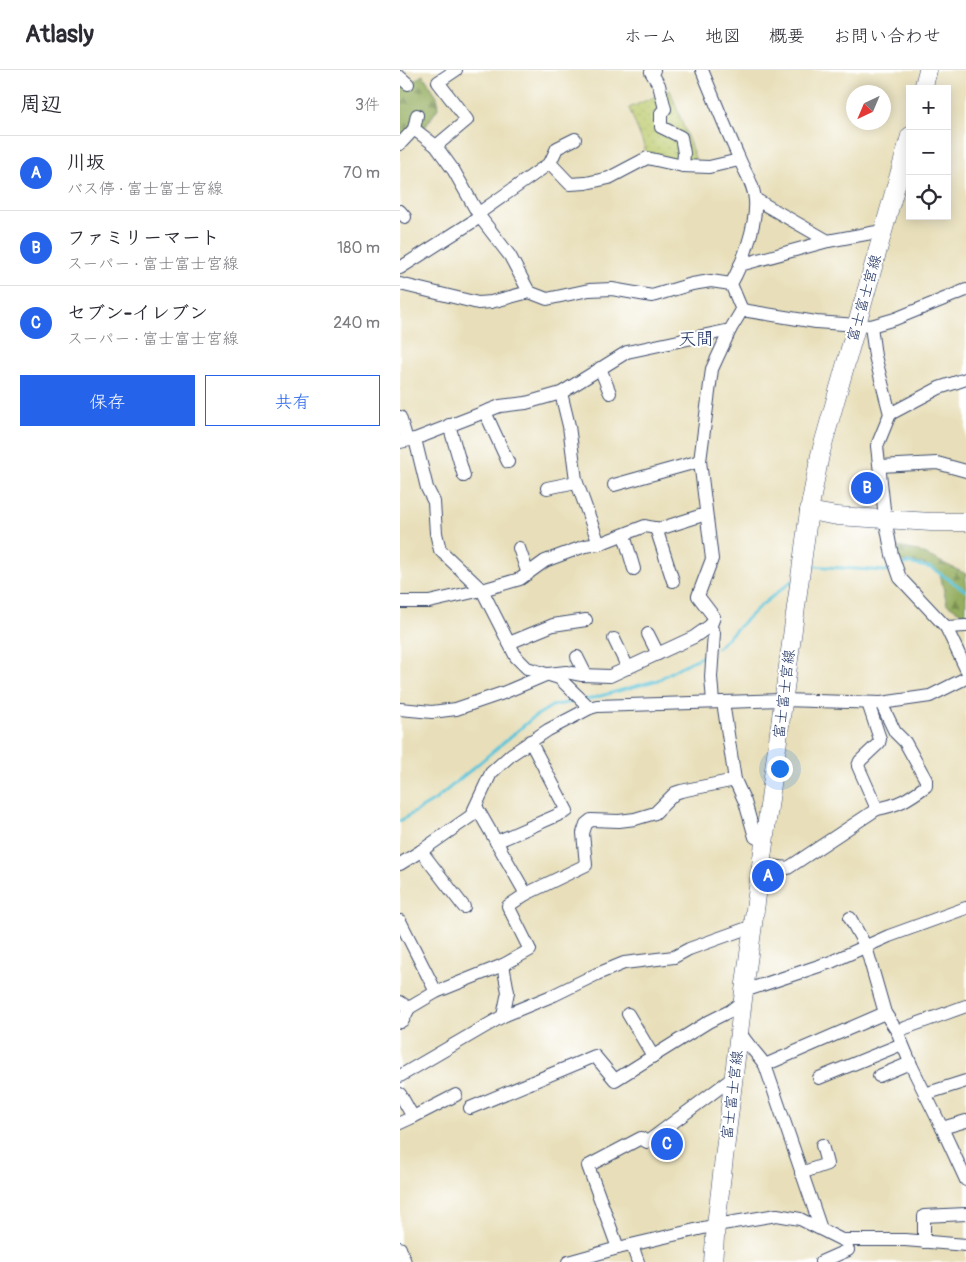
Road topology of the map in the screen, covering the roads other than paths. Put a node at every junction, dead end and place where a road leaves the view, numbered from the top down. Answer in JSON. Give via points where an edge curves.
{"nodes":[{"id":1,"x":456,"y":70,"type":"edge"},
{"id":2,"x":654,"y":70,"type":"edge"},
{"id":3,"x":702,"y":70,"type":"edge"},
{"id":4,"x":928,"y":70,"type":"edge"},
{"id":5,"x":924,"y":85,"type":"edge"},
{"id":6,"x":418,"y":116,"type":"dead end"},
{"id":7,"x":414,"y":129,"type":"junction"},
{"id":8,"x":576,"y":139,"type":"dead end"},
{"id":9,"x":400,"y":144,"type":"edge"},
{"id":10,"x":436,"y":146,"type":"junction"},
{"id":11,"x":906,"y":150,"type":"edge"},
{"id":12,"x":739,"y":160,"type":"junction"},
{"id":13,"x":550,"y":162,"type":"junction"},
{"id":14,"x":683,"y":166,"type":"junction"},
{"id":15,"x":755,"y":199,"type":"junction"},
{"id":16,"x":479,"y":215,"type":"junction"},
{"id":17,"x":882,"y":231,"type":"junction"},
{"id":18,"x":828,"y":241,"type":"junction"},
{"id":19,"x":740,"y":265,"type":"junction"},
{"id":20,"x":400,"y":268,"type":"edge"},
{"id":21,"x":400,"y":284,"type":"edge"},
{"id":22,"x":731,"y":284,"type":"junction"},
{"id":23,"x":966,"y":290,"type":"edge"},
{"id":24,"x":529,"y":292,"type":"junction"},
{"id":25,"x":742,"y":310,"type":"junction"},
{"id":26,"x":864,"y":325,"type":"junction"},
{"id":27,"x":730,"y":330,"type":"junction"},
{"id":28,"x":600,"y":368,"type":"junction"},
{"id":29,"x":966,"y":379,"type":"edge"},
{"id":30,"x":561,"y":393,"type":"junction"},
{"id":31,"x":610,"y":393,"type":"dead end"},
{"id":32,"x":485,"y":412,"type":"junction"},
{"id":33,"x":890,"y":414,"type":"junction"},
{"id":34,"x":400,"y":417,"type":"edge"},
{"id":35,"x":449,"y":425,"type":"junction"},
{"id":36,"x":408,"y":441,"type":"edge"},
{"id":37,"x":700,"y":461,"type":"junction"},
{"id":38,"x":508,"y":462,"type":"dead end"},
{"id":39,"x":880,"y":466,"type":"junction"},
{"id":40,"x":966,"y":471,"type":"edge"},
{"id":41,"x":464,"y":476,"type":"dead end"},
{"id":42,"x":576,"y":482,"type":"junction"},
{"id":43,"x":614,"y":485,"type":"dead end"},
{"id":44,"x":547,"y":488,"type":"dead end"},
{"id":45,"x":809,"y":511,"type":"junction"},
{"id":46,"x":706,"y":514,"type":"junction"},
{"id":47,"x":885,"y":518,"type":"junction"},
{"id":48,"x":966,"y":522,"type":"edge"},
{"id":49,"x":656,"y":528,"type":"junction"},
{"id":50,"x":624,"y":535,"type":"junction"},
{"id":51,"x":599,"y":544,"type":"junction"},
{"id":52,"x":519,"y":548,"type":"dead end"},
{"id":53,"x":634,"y":569,"type":"dead end"},
{"id":54,"x":528,"y":574,"type":"junction"},
{"id":55,"x":673,"y":581,"type":"dead end"},
{"id":56,"x":482,"y":590,"type":"junction"},
{"id":57,"x":400,"y":602,"type":"edge"},
{"id":58,"x":586,"y":620,"type":"dead end"},
{"id":59,"x":710,"y":626,"type":"junction"},
{"id":60,"x":966,"y":626,"type":"edge"},
{"id":61,"x":946,"y":627,"type":"junction"},
{"id":62,"x":648,"y":634,"type":"dead end"},
{"id":63,"x":614,"y":639,"type":"dead end"},
{"id":64,"x":509,"y":643,"type":"junction"},
{"id":65,"x":658,"y":654,"type":"junction"},
{"id":66,"x":577,"y":657,"type":"dead end"},
{"id":67,"x":628,"y":668,"type":"junction"},
{"id":68,"x":966,"y":668,"type":"edge"},
{"id":69,"x":548,"y":674,"type":"junction"},
{"id":70,"x":586,"y":675,"type":"junction"},
{"id":71,"x":966,"y":678,"type":"edge"},
{"id":72,"x":783,"y":700,"type":"junction"},
{"id":73,"x":718,"y":702,"type":"junction"},
{"id":74,"x":874,"y":703,"type":"junction"},
{"id":75,"x":587,"y":705,"type":"junction"},
{"id":76,"x":400,"y":709,"type":"edge"},
{"id":77,"x":530,"y":741,"type":"junction"},
{"id":78,"x":736,"y":780,"type":"junction"},
{"id":79,"x":476,"y":808,"type":"junction"},
{"id":80,"x":877,"y":808,"type":"junction"},
{"id":81,"x":496,"y":842,"type":"junction"},
{"id":82,"x":764,"y":842,"type":"junction"},
{"id":83,"x":421,"y":851,"type":"junction"},
{"id":84,"x":400,"y":864,"type":"edge"},
{"id":85,"x":762,"y":865,"type":"junction"},
{"id":86,"x":526,"y":894,"type":"junction"},
{"id":87,"x":464,"y":907,"type":"dead end"},
{"id":88,"x":966,"y":908,"type":"edge"},
{"id":89,"x":850,"y":918,"type":"dead end"},
{"id":90,"x":400,"y":921,"type":"edge"},
{"id":91,"x":753,"y":926,"type":"junction"},
{"id":92,"x":866,"y":947,"type":"junction"},
{"id":93,"x":503,"y":965,"type":"junction"},
{"id":94,"x":436,"y":992,"type":"junction"},
{"id":95,"x":744,"y":996,"type":"junction"},
{"id":96,"x":404,"y":1005,"type":"edge"},
{"id":97,"x":966,"y":1006,"type":"edge"},
{"id":98,"x":885,"y":1012,"type":"junction"},
{"id":99,"x":628,"y":1014,"type":"dead end"},
{"id":100,"x":504,"y":1016,"type":"junction"},
{"id":101,"x":400,"y":1022,"type":"edge"},
{"id":102,"x":897,"y":1031,"type":"junction"},
{"id":103,"x":740,"y":1032,"type":"junction"},
{"id":104,"x":902,"y":1044,"type":"junction"},
{"id":105,"x":653,"y":1056,"type":"junction"},
{"id":106,"x":910,"y":1062,"type":"junction"},
{"id":107,"x":765,"y":1065,"type":"junction"},
{"id":108,"x":400,"y":1076,"type":"edge"},
{"id":109,"x":879,"y":1076,"type":"dead end"},
{"id":110,"x":734,"y":1077,"type":"junction"},
{"id":111,"x":819,"y":1078,"type":"dead end"},
{"id":112,"x":966,"y":1081,"type":"edge"},
{"id":113,"x":400,"y":1094,"type":"edge"},
{"id":114,"x":925,"y":1094,"type":"junction"},
{"id":115,"x":456,"y":1095,"type":"dead end"},
{"id":116,"x":470,"y":1108,"type":"dead end"},
{"id":117,"x":413,"y":1116,"type":"junction"},
{"id":118,"x":966,"y":1120,"type":"edge"},
{"id":119,"x":400,"y":1123,"type":"edge"},
{"id":120,"x":942,"y":1128,"type":"junction"},
{"id":121,"x":822,"y":1145,"type":"dead end"},
{"id":122,"x":801,"y":1172,"type":"junction"},
{"id":123,"x":966,"y":1180,"type":"edge"},
{"id":124,"x":966,"y":1214,"type":"edge"},
{"id":125,"x":716,"y":1225,"type":"junction"},
{"id":126,"x":821,"y":1229,"type":"junction"},
{"id":127,"x":924,"y":1242,"type":"junction"},
{"id":128,"x":966,"y":1244,"type":"edge"},
{"id":129,"x":632,"y":1245,"type":"junction"},
{"id":130,"x":845,"y":1245,"type":"junction"},
{"id":131,"x":400,"y":1248,"type":"edge"},
{"id":132,"x":618,"y":1248,"type":"junction"},
{"id":133,"x":603,"y":1257,"type":"edge"},
{"id":134,"x":575,"y":1261,"type":"edge"},
{"id":135,"x":405,"y":1262,"type":"edge"},
{"id":136,"x":638,"y":1262,"type":"edge"},
{"id":137,"x":713,"y":1262,"type":"edge"},
{"id":138,"x":821,"y":1262,"type":"edge"},
{"id":139,"x":854,"y":1262,"type":"edge"}],
"edges":[{"from":1,"to":10,"type":"street","via":[[438,82],[467,120]]},
{"from":2,"to":14,"type":"street","via":[[651,72],[659,85],[665,109],[661,113],[661,127],[681,137]]},
{"from":3,"to":12,"type":"street"},
{"from":4,"to":5,"type":"main road"},
{"from":6,"to":7,"type":"street"},
{"from":7,"to":9,"type":"street"},
{"from":7,"to":10,"type":"street"},
{"from":8,"to":13,"type":"street","via":[[557,148]]},
{"from":10,"to":16,"type":"street"},
{"from":11,"to":17,"type":"main road","name":"富士富士宮線"},
{"from":12,"to":14,"type":"street","via":[[709,167]]},
{"from":12,"to":15,"type":"street","via":[[752,182]]},
{"from":13,"to":14,"type":"street","via":[[570,184],[609,178],[647,158]]},
{"from":13,"to":16,"type":"street"},
{"from":15,"to":18,"type":"street"},
{"from":15,"to":19,"type":"street","via":[[756,216]]},
{"from":16,"to":20,"type":"street"},
{"from":16,"to":24,"type":"street","via":[[510,256]]},
{"from":17,"to":18,"type":"street"},
{"from":17,"to":26,"type":"main road","name":"富士富士宮線"},
{"from":18,"to":19,"type":"street"},
{"from":19,"to":22,"type":"street"},
{"from":21,"to":24,"type":"street","via":[[478,303]]},
{"from":22,"to":24,"type":"street","via":[[692,284],[652,296],[612,289],[546,299]]},
{"from":22,"to":25,"type":"street"},
{"from":23,"to":26,"type":"street","via":[[895,320]]},
{"from":25,"to":26,"type":"street","via":[[816,322]]},
{"from":25,"to":27,"type":"street"},
{"from":26,"to":33,"type":"street"},
{"from":26,"to":45,"type":"main road","name":"富士富士宮線","via":[[820,455]]},
{"from":27,"to":28,"type":"street","via":[[627,352]]},
{"from":27,"to":37,"type":"street","via":[[712,369]]},
{"from":28,"to":30,"type":"street"},
{"from":28,"to":31,"type":"street"},
{"from":29,"to":33,"type":"street","via":[[939,388]]},
{"from":30,"to":32,"type":"street"},
{"from":30,"to":42,"type":"street"},
{"from":32,"to":35,"type":"street"},
{"from":32,"to":38,"type":"street"},
{"from":33,"to":39,"type":"street","via":[[877,446]]},
{"from":34,"to":36,"type":"street"},
{"from":35,"to":36,"type":"street"},
{"from":35,"to":41,"type":"street"},
{"from":36,"to":56,"type":"street","via":[[434,502],[440,550]]},
{"from":37,"to":43,"type":"street"},
{"from":37,"to":46,"type":"street"},
{"from":39,"to":40,"type":"street","via":[[937,463]]},
{"from":39,"to":47,"type":"street"},
{"from":42,"to":44,"type":"street"},
{"from":42,"to":51,"type":"street"},
{"from":45,"to":47,"type":"main road"},
{"from":45,"to":72,"type":"main road","name":"富士富士宮線"},
{"from":46,"to":49,"type":"street"},
{"from":46,"to":59,"type":"street","via":[[712,559],[698,596],[714,617]]},
{"from":47,"to":48,"type":"main road"},
{"from":47,"to":61,"type":"street","via":[[900,578]]},
{"from":49,"to":50,"type":"street","via":[[644,526]]},
{"from":49,"to":55,"type":"street"},
{"from":50,"to":51,"type":"street"},
{"from":50,"to":53,"type":"street"},
{"from":51,"to":54,"type":"street","via":[[559,555]]},
{"from":52,"to":54,"type":"street"},
{"from":54,"to":56,"type":"street"},
{"from":56,"to":57,"type":"street","via":[[429,602]]},
{"from":56,"to":64,"type":"street"},
{"from":58,"to":64,"type":"street","via":[[553,625]]},
{"from":59,"to":65,"type":"street"},
{"from":59,"to":73,"type":"street","via":[[714,633],[712,677]]},
{"from":60,"to":61,"type":"street"},
{"from":61,"to":68,"type":"street"},
{"from":62,"to":65,"type":"street"},
{"from":63,"to":67,"type":"street"},
{"from":64,"to":69,"type":"street","via":[[527,668]]},
{"from":65,"to":67,"type":"street"},
{"from":66,"to":70,"type":"street"},
{"from":67,"to":70,"type":"street","via":[[610,676]]},
{"from":69,"to":70,"type":"street"},
{"from":69,"to":75,"type":"street","via":[[559,678]]},
{"from":69,"to":76,"type":"street","via":[[456,709],[432,712]]},
{"from":71,"to":74,"type":"street","via":[[930,696]]},
{"from":72,"to":73,"type":"street"},
{"from":72,"to":74,"type":"street"},
{"from":72,"to":82,"type":"main road","name":"富士富士宮線"},
{"from":73,"to":75,"type":"street"},
{"from":73,"to":78,"type":"street"},
{"from":74,"to":80,"type":"street","via":[[880,743],[858,766]]},
{"from":74,"to":80,"type":"street","via":[[905,742],[926,780],[926,786],[910,798],[894,806]]},
{"from":75,"to":77,"type":"street"},
{"from":77,"to":79,"type":"street","via":[[492,773]]},
{"from":77,"to":81,"type":"street","via":[[567,811]]},
{"from":78,"to":82,"type":"street","via":[[755,837]]},
{"from":78,"to":86,"type":"street","via":[[681,790],[656,813],[635,819],[591,820],[583,833],[586,865]]},
{"from":79,"to":81,"type":"street"},
{"from":79,"to":83,"type":"street","via":[[471,816]]},
{"from":80,"to":85,"type":"street","via":[[788,868]]},
{"from":81,"to":86,"type":"street"},
{"from":82,"to":85,"type":"main road","name":"富士富士宮線"},
{"from":83,"to":84,"type":"street"},
{"from":83,"to":87,"type":"street"},
{"from":85,"to":91,"type":"main road","name":"富士富士宮線"},
{"from":86,"to":93,"type":"street","via":[[508,906],[530,950]]},
{"from":88,"to":92,"type":"street"},
{"from":89,"to":92,"type":"street"},
{"from":90,"to":94,"type":"street"},
{"from":91,"to":95,"type":"main road","name":"富士富士宮線"},
{"from":91,"to":100,"type":"street","via":[[674,957],[624,963]]},
{"from":92,"to":95,"type":"street"},
{"from":92,"to":98,"type":"street"},
{"from":93,"to":94,"type":"street"},
{"from":93,"to":100,"type":"street","via":[[508,992]]},
{"from":94,"to":96,"type":"street"},
{"from":95,"to":103,"type":"main road","name":"富士富士宮線"},
{"from":95,"to":105,"type":"street","via":[[730,1011]]},
{"from":96,"to":101,"type":"street"},
{"from":97,"to":102,"type":"street"},
{"from":98,"to":102,"type":"street"},
{"from":98,"to":107,"type":"street"},
{"from":99,"to":105,"type":"street"},
{"from":100,"to":108,"type":"street"},
{"from":102,"to":104,"type":"street"},
{"from":103,"to":107,"type":"street"},
{"from":103,"to":110,"type":"main road","name":"富士富士宮線"},
{"from":104,"to":106,"type":"street"},
{"from":104,"to":111,"type":"street"},
{"from":105,"to":116,"type":"street","via":[[615,1080],[595,1056]]},
{"from":106,"to":109,"type":"street"},
{"from":106,"to":114,"type":"street"},
{"from":107,"to":122,"type":"street"},
{"from":110,"to":125,"type":"main road","name":"富士富士宮線"},
{"from":110,"to":132,"type":"street","via":[[647,1142],[641,1138],[588,1166]]},
{"from":112,"to":114,"type":"street"},
{"from":113,"to":117,"type":"street"},
{"from":114,"to":120,"type":"street"},
{"from":115,"to":117,"type":"street"},
{"from":117,"to":119,"type":"street"},
{"from":118,"to":120,"type":"street"},
{"from":120,"to":123,"type":"street"},
{"from":121,"to":122,"type":"street","via":[[827,1164]]},
{"from":122,"to":126,"type":"street"},
{"from":124,"to":127,"type":"street","via":[[924,1216]]},
{"from":125,"to":126,"type":"street","via":[[778,1215],[800,1219]]},
{"from":125,"to":129,"type":"street"},
{"from":125,"to":137,"type":"main road","name":"富士富士宮線"},
{"from":126,"to":130,"type":"street"},
{"from":127,"to":128,"type":"street"},
{"from":127,"to":130,"type":"street"},
{"from":129,"to":132,"type":"street"},
{"from":129,"to":136,"type":"street"},
{"from":130,"to":138,"type":"street"},
{"from":130,"to":139,"type":"street"},
{"from":131,"to":135,"type":"street"},
{"from":132,"to":133,"type":"street"},
{"from":133,"to":134,"type":"street"}]}
